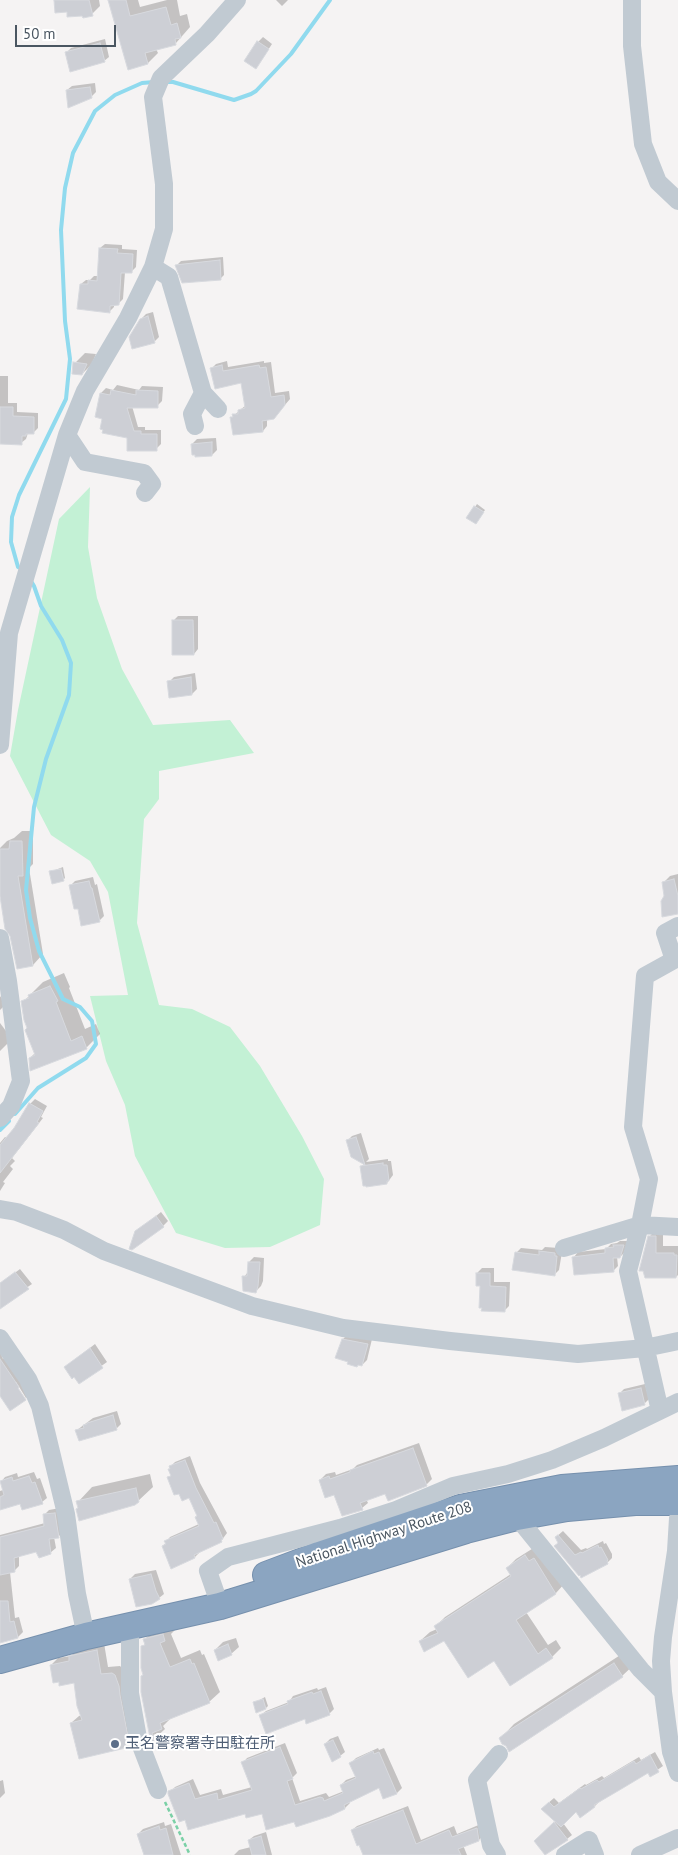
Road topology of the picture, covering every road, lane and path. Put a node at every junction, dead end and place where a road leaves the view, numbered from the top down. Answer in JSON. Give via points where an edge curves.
{"nodes":[{"id":1,"x":237,"y":0,"type":"edge"},
{"id":2,"x":632,"y":0,"type":"edge"},
{"id":3,"x":678,"y":201,"type":"edge"},
{"id":4,"x":153,"y":266,"type":"junction"},
{"id":5,"x":203,"y":393,"type":"junction"},
{"id":6,"x":218,"y":409,"type":"dead end"},
{"id":7,"x":195,"y":426,"type":"dead end"},
{"id":8,"x":67,"y":435,"type":"junction"},
{"id":9,"x":145,"y":493,"type":"dead end"},
{"id":10,"x":0,"y":722,"type":"edge"},
{"id":11,"x":0,"y":745,"type":"edge"},
{"id":12,"x":678,"y":926,"type":"edge"},
{"id":13,"x":0,"y":938,"type":"edge"},
{"id":14,"x":0,"y":1118,"type":"edge"},
{"id":15,"x":0,"y":1209,"type":"edge"},
{"id":16,"x":640,"y":1225,"type":"junction"},
{"id":17,"x":678,"y":1227,"type":"edge"},
{"id":18,"x":564,"y":1248,"type":"dead end"},
{"id":19,"x":0,"y":1338,"type":"edge"},
{"id":20,"x":678,"y":1341,"type":"edge"},
{"id":21,"x":645,"y":1348,"type":"junction"},
{"id":22,"x":678,"y":1402,"type":"edge"},
{"id":23,"x":660,"y":1411,"type":"junction"},
{"id":24,"x":678,"y":1479,"type":"edge"},
{"id":25,"x":457,"y":1497,"type":"junction"},
{"id":26,"x":678,"y":1502,"type":"edge"},
{"id":27,"x":517,"y":1517,"type":"junction"},
{"id":28,"x":678,"y":1518,"type":"edge"},
{"id":29,"x":673,"y":1598,"type":"edge"},
{"id":30,"x":130,"y":1626,"type":"junction"},
{"id":31,"x":86,"y":1636,"type":"junction"},
{"id":32,"x":2,"y":1658,"type":"edge"},
{"id":33,"x":663,"y":1692,"type":"junction"},
{"id":34,"x":499,"y":1754,"type":"dead end"},
{"id":35,"x":678,"y":1773,"type":"edge"},
{"id":36,"x":158,"y":1790,"type":"joint"},
{"id":37,"x":678,"y":1838,"type":"edge"},
{"id":38,"x":190,"y":1855,"type":"edge"},
{"id":39,"x":497,"y":1855,"type":"edge"},
{"id":40,"x":565,"y":1855,"type":"edge"},
{"id":41,"x":596,"y":1855,"type":"edge"},
{"id":42,"x":640,"y":1855,"type":"edge"}],
"edges":[{"from":1,"to":4,"type":"street","via":[[161,78],[153,97],[164,184],[164,229]]},
{"from":2,"to":3,"type":"street","via":[[632,46],[643,144],[658,182]]},
{"from":4,"to":5,"type":"street","via":[[169,277],[199,362]]},
{"from":4,"to":8,"type":"street","via":[[128,318],[85,391]]},
{"from":5,"to":6,"type":"street"},
{"from":5,"to":7,"type":"street","via":[[192,414]]},
{"from":8,"to":9,"type":"street","via":[[85,462],[144,473],[152,484]]},
{"from":8,"to":10,"type":"street","via":[[9,633]]},
{"from":10,"to":11,"type":"street"},
{"from":12,"to":16,"type":"street","via":[[664,933],[674,960],[644,976],[633,1126],[649,1180]]},
{"from":13,"to":14,"type":"street","via":[[22,1081],[11,1106]]},
{"from":15,"to":21,"type":"street","via":[[64,1230],[104,1251],[252,1306],[342,1328],[578,1354]]},
{"from":16,"to":17,"type":"street"},
{"from":16,"to":18,"type":"street"},
{"from":16,"to":21,"type":"street","via":[[628,1271]]},
{"from":19,"to":31,"type":"street","via":[[28,1379],[40,1406],[66,1514],[76,1594]]},
{"from":20,"to":21,"type":"street"},
{"from":21,"to":23,"type":"street"},
{"from":22,"to":23,"type":"street"},
{"from":23,"to":25,"type":"street","via":[[604,1438]]},
{"from":24,"to":25,"type":"highway","name":"National Highway Route 208"},
{"from":25,"to":30,"type":"highway","name":"National Highway Route 208","via":[[319,1555]]},
{"from":26,"to":27,"type":"highway","name":"National Highway Route 208","via":[[567,1508]]},
{"from":27,"to":30,"type":"highway","name":"National Highway Route 208","via":[[220,1606]]},
{"from":27,"to":33,"type":"street","via":[[641,1670]]},
{"from":28,"to":29,"type":"street"},
{"from":29,"to":33,"type":"street","via":[[661,1661]]},
{"from":30,"to":31,"type":"highway","name":"National Highway Route 208"},
{"from":30,"to":36,"type":"street","via":[[130,1693],[138,1738]]},
{"from":31,"to":32,"type":"highway","name":"National Highway Route 208"},
{"from":33,"to":35,"type":"street","via":[[671,1752]]},
{"from":34,"to":39,"type":"street","via":[[477,1780],[491,1845]]},
{"from":36,"to":38,"type":"path"},
{"from":37,"to":42,"type":"street"},
{"from":40,"to":41,"type":"street","via":[[589,1840]]}]}
